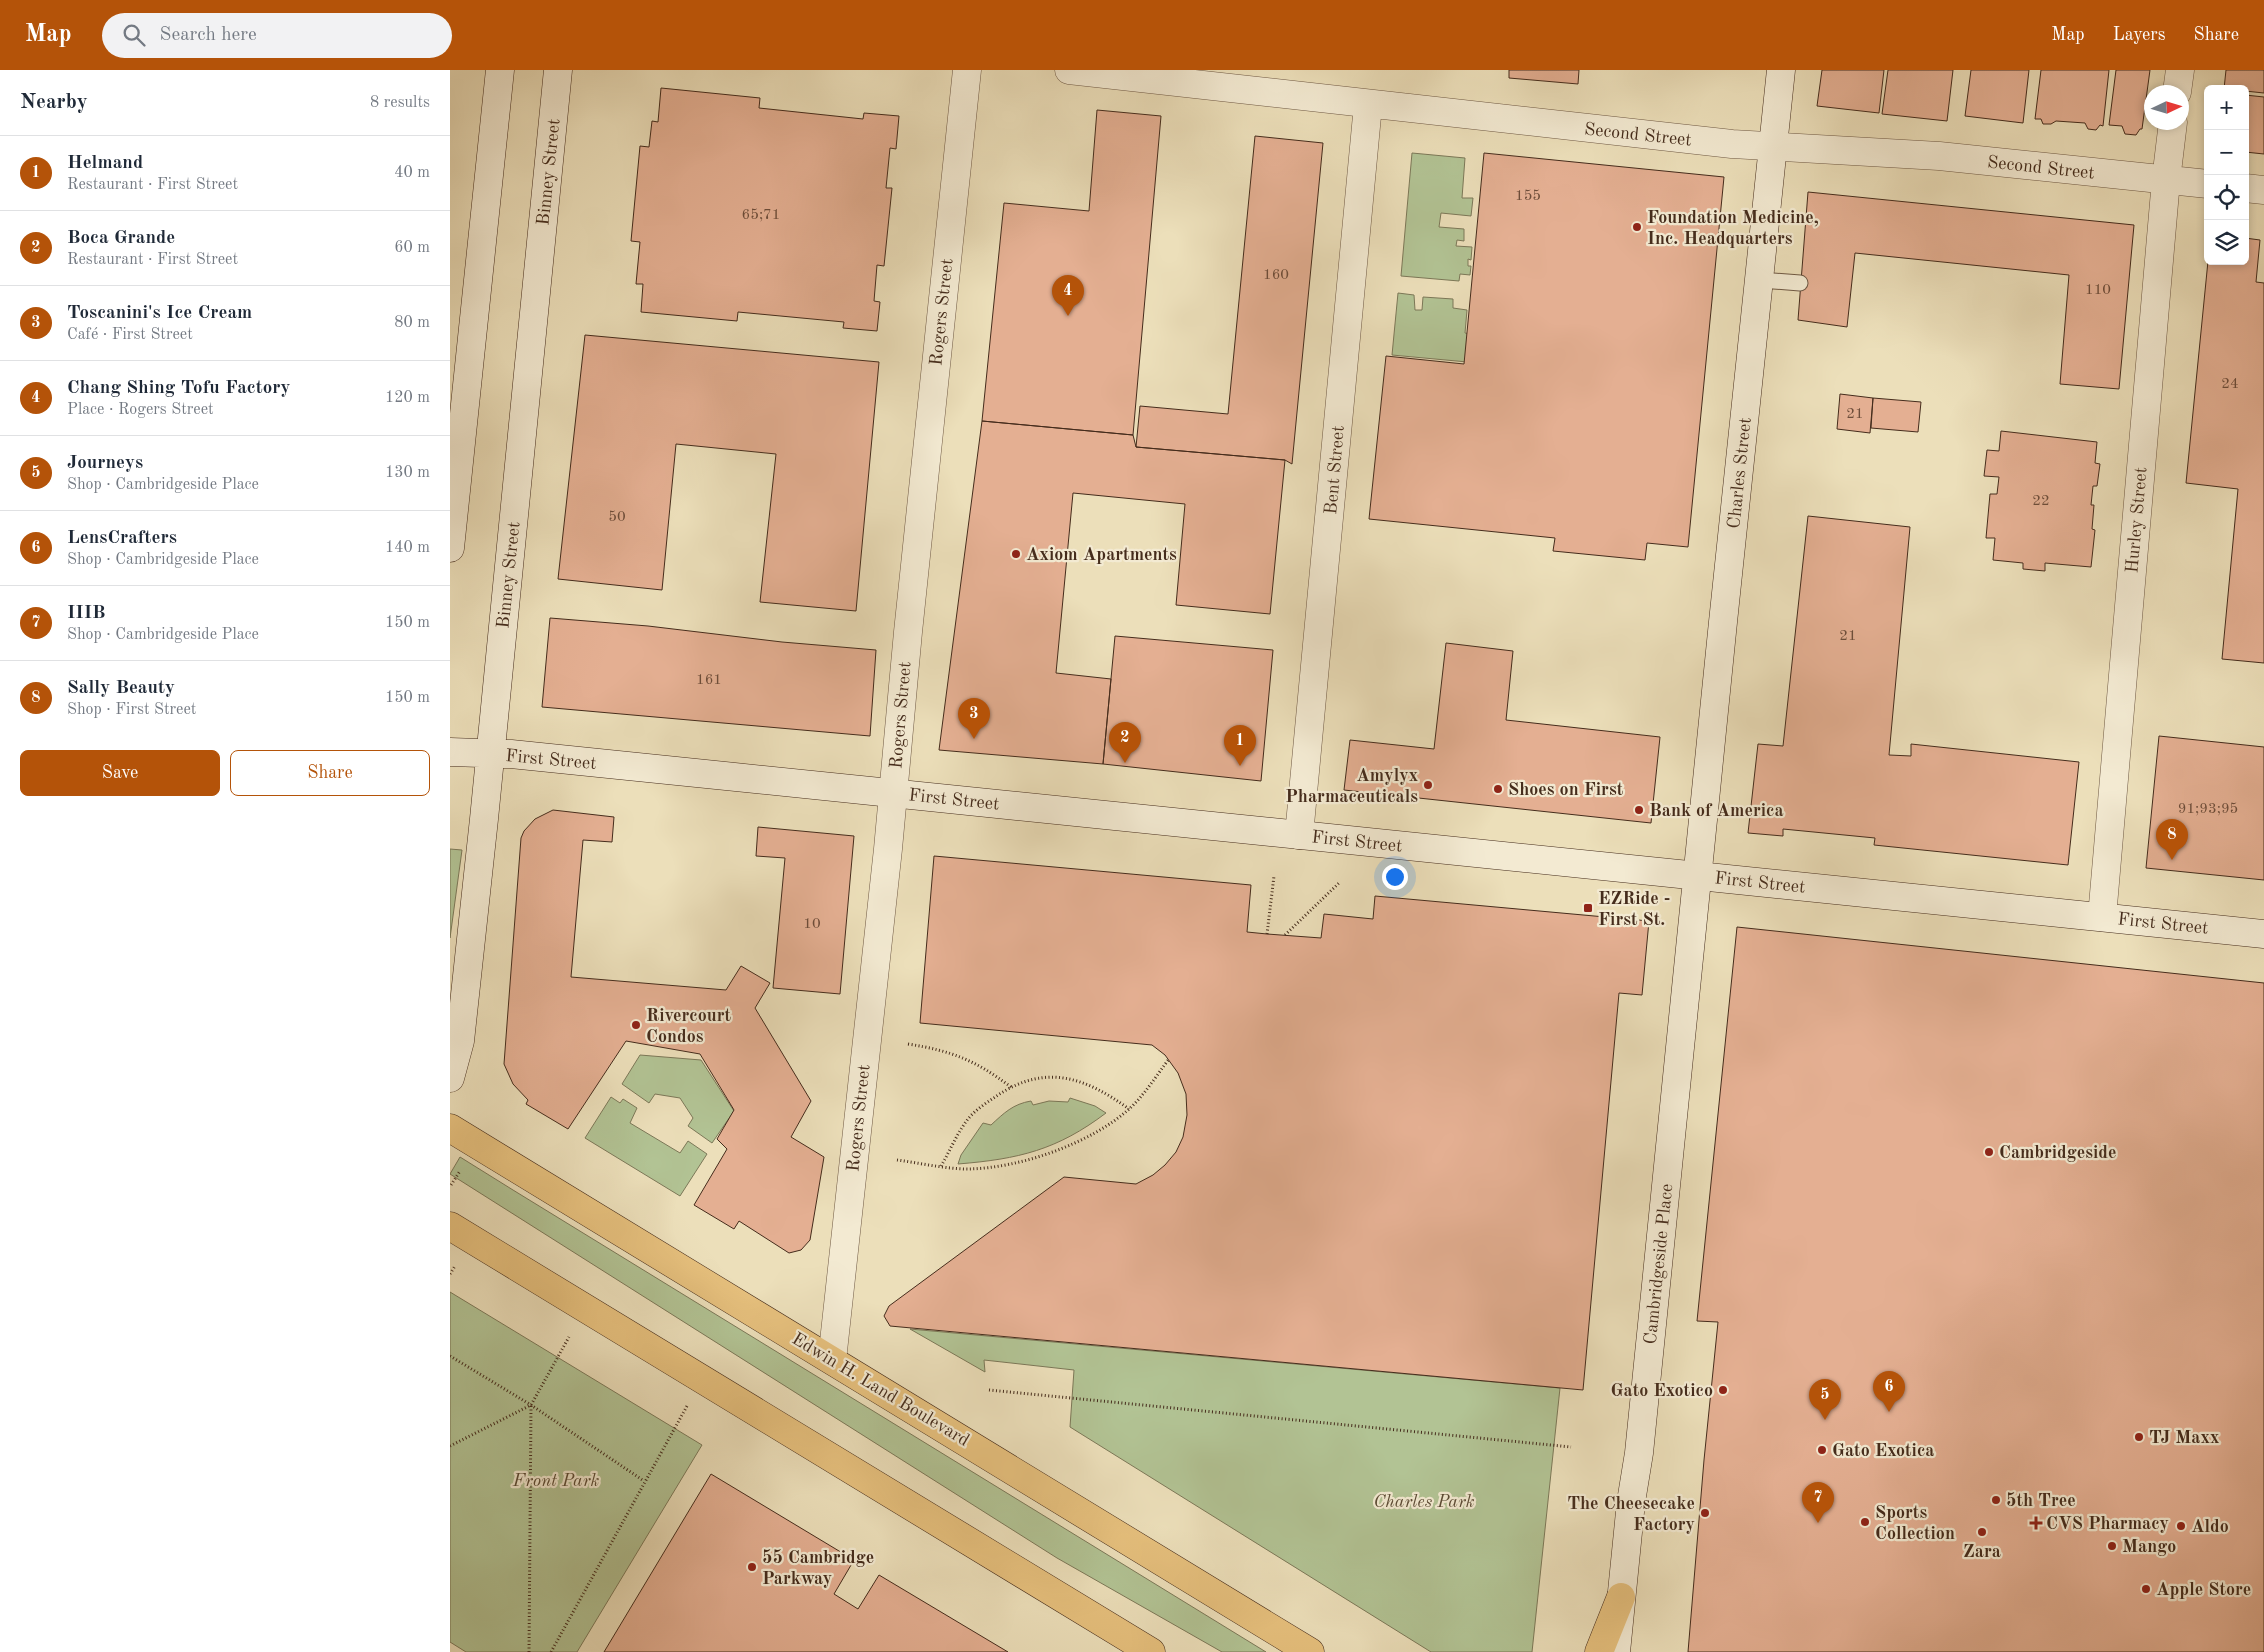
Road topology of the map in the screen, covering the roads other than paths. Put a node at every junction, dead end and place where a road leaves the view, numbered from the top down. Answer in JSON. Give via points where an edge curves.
{"nodes":[{"id":1,"x":500,"y":70,"type":"edge"},
{"id":2,"x":558,"y":70,"type":"edge"},
{"id":3,"x":967,"y":70,"type":"edge"},
{"id":4,"x":1069,"y":70,"type":"edge"},
{"id":5,"x":1781,"y":70,"type":"edge"},
{"id":6,"x":2180,"y":70,"type":"edge"},
{"id":7,"x":2178,"y":85,"type":"edge"},
{"id":8,"x":1368,"y":105,"type":"junction"},
{"id":9,"x":2172,"y":130,"type":"edge"},
{"id":10,"x":1773,"y":147,"type":"junction"},
{"id":11,"x":2166,"y":180,"type":"junction"},
{"id":12,"x":2204,"y":184,"type":"edge"},
{"id":13,"x":2249,"y":188,"type":"edge"},
{"id":14,"x":2264,"y":190,"type":"edge"},
{"id":15,"x":1760,"y":280,"type":"junction"},
{"id":16,"x":1800,"y":283,"type":"dead end"},
{"id":17,"x":450,"y":548,"type":"edge"},
{"id":18,"x":450,"y":752,"type":"edge"},
{"id":19,"x":489,"y":753,"type":"junction"},
{"id":20,"x":893,"y":792,"type":"junction"},
{"id":21,"x":1299,"y":835,"type":"junction"},
{"id":22,"x":1698,"y":876,"type":"junction"},
{"id":23,"x":2102,"y":917,"type":"junction"},
{"id":24,"x":2264,"y":934,"type":"edge"},
{"id":25,"x":450,"y":1078,"type":"edge"},
{"id":26,"x":450,"y":1128,"type":"edge"},
{"id":27,"x":450,"y":1226,"type":"edge"},
{"id":28,"x":832,"y":1360,"type":"junction"},
{"id":29,"x":1621,"y":1597,"type":"junction"},
{"id":30,"x":1151,"y":1652,"type":"edge"},
{"id":31,"x":1310,"y":1652,"type":"edge"},
{"id":32,"x":1599,"y":1652,"type":"edge"},
{"id":33,"x":1616,"y":1652,"type":"edge"}],
"edges":[{"from":1,"to":17,"type":"street"},
{"from":2,"to":19,"type":"street","name":"Binney Street"},
{"from":3,"to":20,"type":"street","name":"Rogers Street"},
{"from":4,"to":8,"type":"street","name":"Second Street"},
{"from":5,"to":10,"type":"street","name":"Charles Street"},
{"from":6,"to":7,"type":"street"},
{"from":8,"to":10,"type":"street","name":"Second Street"},
{"from":8,"to":21,"type":"street","name":"Bent Street"},
{"from":9,"to":11,"type":"street","name":"Hurley Street"},
{"from":10,"to":11,"type":"street","name":"Second Street","via":[[1939,156]]},
{"from":10,"to":15,"type":"street","name":"Charles Street"},
{"from":11,"to":12,"type":"street","name":"Second Street"},
{"from":11,"to":23,"type":"street","name":"Hurley Street"},
{"from":13,"to":14,"type":"street"},
{"from":15,"to":16,"type":"lane"},
{"from":15,"to":22,"type":"street","name":"Charles Street"},
{"from":18,"to":19,"type":"street","name":"First Street"},
{"from":19,"to":20,"type":"street","name":"First Street"},
{"from":19,"to":25,"type":"street","name":"Binney Street","via":[[460,1041]]},
{"from":20,"to":21,"type":"street","name":"First Street"},
{"from":20,"to":28,"type":"street","name":"Rogers Street"},
{"from":21,"to":22,"type":"street","name":"First Street"},
{"from":22,"to":23,"type":"street","name":"First Street"},
{"from":22,"to":29,"type":"street","name":"Cambridgeside Place","via":[[1639,1453]]},
{"from":23,"to":24,"type":"street","name":"First Street"},
{"from":26,"to":28,"type":"main road","name":"Edwin H. Land Boulevard"},
{"from":27,"to":30,"type":"main road"},
{"from":28,"to":31,"type":"main road","name":"Edwin H. Land Boulevard"},
{"from":29,"to":32,"type":"main road"},
{"from":29,"to":33,"type":"street","name":"Cambridgeside Place"}]}
